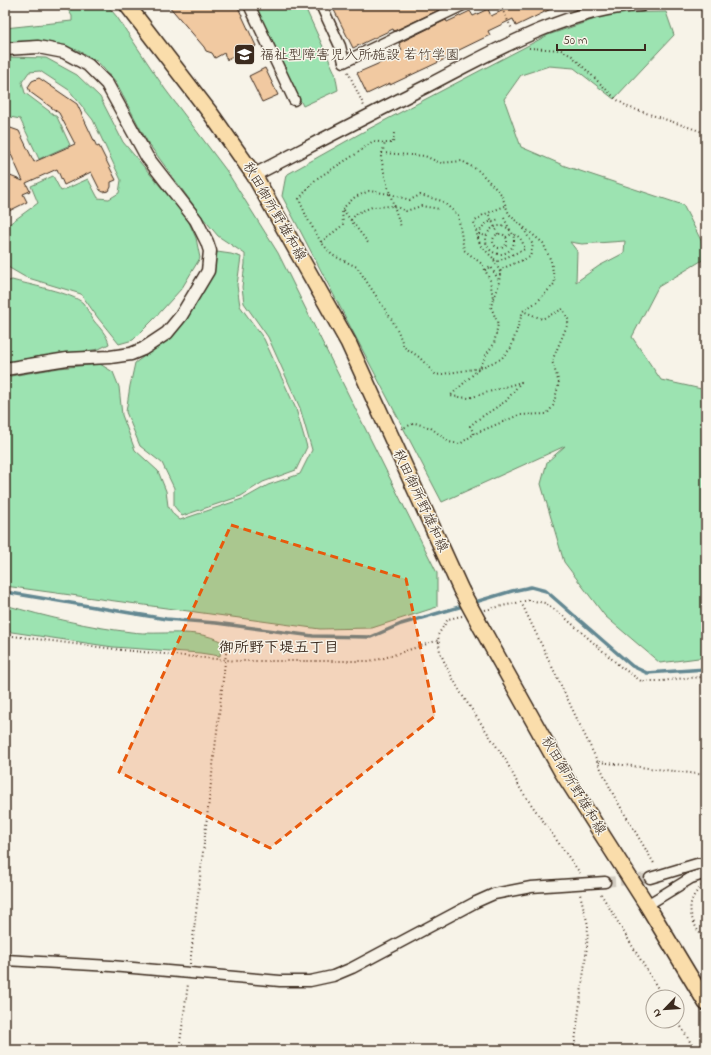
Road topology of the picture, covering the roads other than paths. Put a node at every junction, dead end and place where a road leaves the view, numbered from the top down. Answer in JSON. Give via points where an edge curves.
{"nodes":[{"id":1,"x":127,"y":5,"type":"edge"},
{"id":2,"x":249,"y":5,"type":"edge"},
{"id":3,"x":321,"y":5,"type":"edge"},
{"id":4,"x":463,"y":5,"type":"edge"},
{"id":5,"x":641,"y":5,"type":"edge"},
{"id":6,"x":5,"y":49,"type":"edge"},
{"id":7,"x":294,"y":100,"type":"dead end"},
{"id":8,"x":254,"y":175,"type":"junction"},
{"id":9,"x":5,"y":369,"type":"edge"},
{"id":10,"x":706,"y":864,"type":"edge"},
{"id":11,"x":706,"y":873,"type":"edge"},
{"id":12,"x":650,"y":878,"type":"tunnel mouth"},
{"id":13,"x":605,"y":882,"type":"tunnel mouth"},
{"id":14,"x":647,"y":905,"type":"junction"},
{"id":15,"x":5,"y":960,"type":"edge"},
{"id":16,"x":706,"y":1003,"type":"edge"}],
"edges":[{"from":1,"to":8,"type":"main road","name":"秋田御所野雄和線","via":[[211,114]]},
{"from":2,"to":7,"type":"street"},
{"from":3,"to":4,"type":"street","via":[[340,46],[344,62]]},
{"from":5,"to":8,"type":"street","via":[[596,11],[548,27],[468,64]]},
{"from":6,"to":9,"type":"street","via":[[38,47],[64,52],[88,65],[107,84],[147,157],[196,220],[210,251],[208,271],[181,316],[166,333],[143,350],[110,357],[67,359]]},
{"from":8,"to":14,"type":"main road","name":"秋田御所野雄和線","bridge":true,"via":[[348,342],[461,590],[562,772]]},
{"from":10,"to":12,"type":"street","via":[[697,864]]},
{"from":11,"to":14,"type":"street","via":[[691,878]]},
{"from":13,"to":15,"type":"street","via":[[531,887],[494,894],[352,968],[333,976],[310,981],[280,981],[111,966]]},
{"from":14,"to":16,"type":"main road","name":"秋田御所野雄和線"}]}
